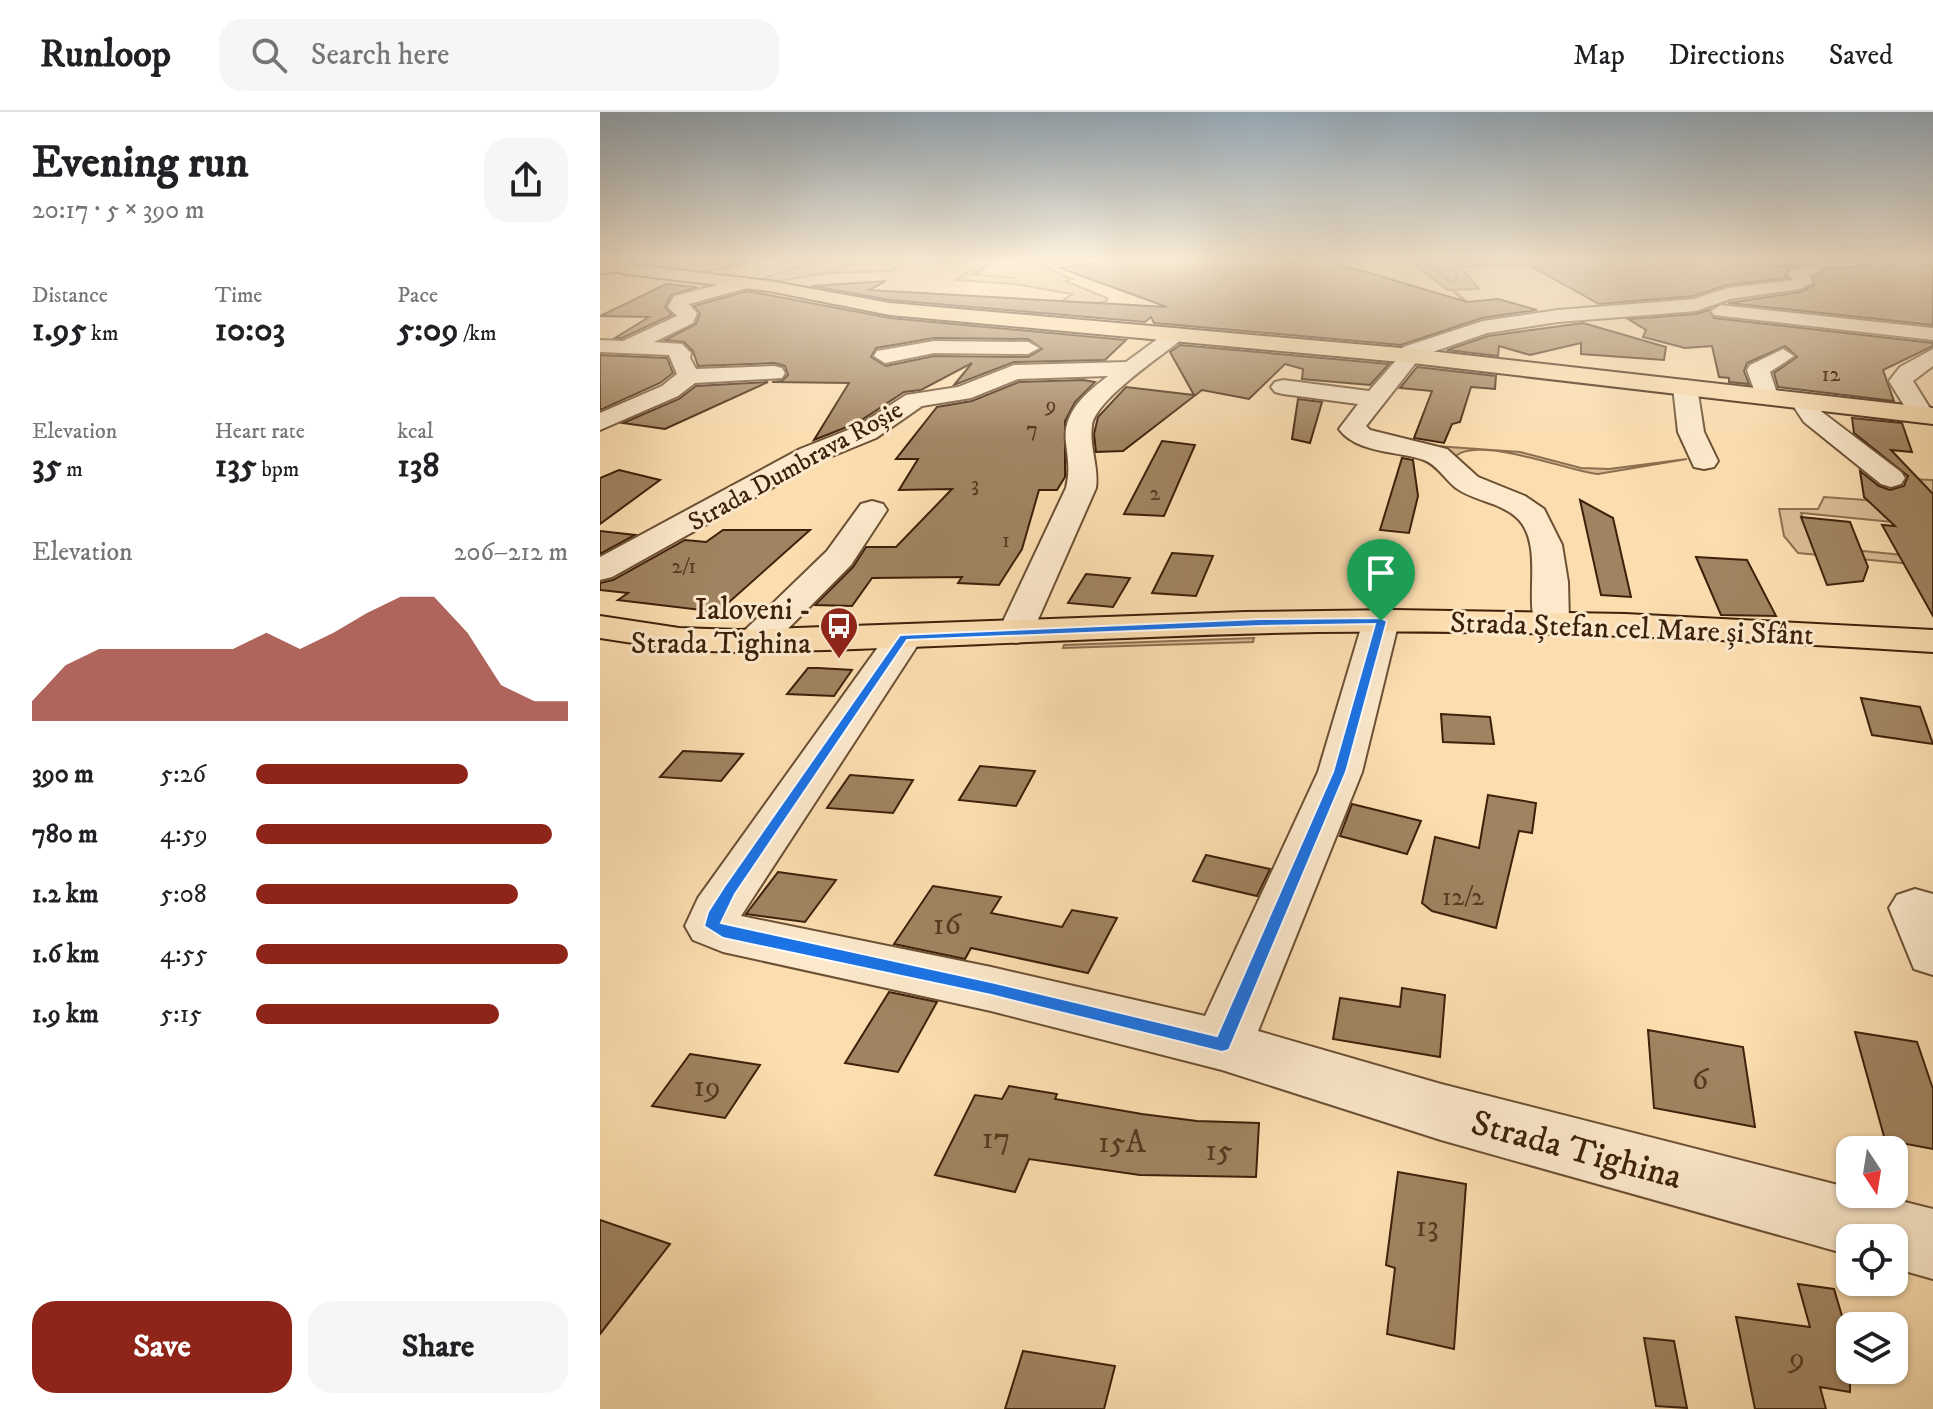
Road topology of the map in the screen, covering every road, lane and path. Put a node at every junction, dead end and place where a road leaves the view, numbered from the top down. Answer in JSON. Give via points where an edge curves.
{"nodes":[{"id":1,"x":685,"y":320,"type":"edge"},
{"id":2,"x":1022,"y":320,"type":"edge"},
{"id":3,"x":1534,"y":320,"type":"edge"},
{"id":4,"x":1782,"y":320,"type":"edge"},
{"id":5,"x":1078,"y":324,"type":"junction"},
{"id":6,"x":1174,"y":336,"type":"junction"},
{"id":7,"x":1932,"y":341,"type":"edge"},
{"id":8,"x":631,"y":345,"type":"junction"},
{"id":9,"x":600,"y":346,"type":"edge"},
{"id":10,"x":885,"y":356,"type":"dead end"},
{"id":11,"x":1412,"y":356,"type":"junction"},
{"id":12,"x":1783,"y":356,"type":"dead end"},
{"id":13,"x":1021,"y":360,"type":"junction"},
{"id":14,"x":1134,"y":368,"type":"junction"},
{"id":15,"x":774,"y":373,"type":"dead end"},
{"id":16,"x":689,"y":376,"type":"junction"},
{"id":17,"x":1283,"y":387,"type":"dead end"},
{"id":18,"x":1685,"y":387,"type":"junction"},
{"id":19,"x":1766,"y":396,"type":"junction"},
{"id":20,"x":1374,"y":399,"type":"junction"},
{"id":21,"x":1802,"y":401,"type":"junction"},
{"id":22,"x":1927,"y":416,"type":"edge"},
{"id":23,"x":600,"y":422,"type":"edge"},
{"id":24,"x":1704,"y":461,"type":"dead end"},
{"id":25,"x":1891,"y":478,"type":"dead end"},
{"id":26,"x":872,"y":510,"type":"dead end"},
{"id":27,"x":600,"y":570,"type":"edge"},
{"id":28,"x":1381,"y":621,"type":"junction"},
{"id":29,"x":1551,"y":621,"type":"junction"},
{"id":30,"x":600,"y":627,"type":"edge"},
{"id":31,"x":1016,"y":632,"type":"junction"},
{"id":32,"x":904,"y":637,"type":"junction"},
{"id":33,"x":755,"y":641,"type":"junction"},
{"id":34,"x":1933,"y":641,"type":"edge"},
{"id":35,"x":1222,"y":1045,"type":"junction"},
{"id":36,"x":1933,"y":1244,"type":"edge"}],
"edges":[{"from":1,"to":8,"type":"street"},
{"from":2,"to":5,"type":"main road"},
{"from":3,"to":11,"type":"street","via":[[1483,327],[1417,349]]},
{"from":4,"to":7,"type":"street"},
{"from":5,"to":6,"type":"main road"},
{"from":5,"to":13,"type":"street","name":"Strada Dumbrava Roșie"},
{"from":6,"to":11,"type":"main road"},
{"from":6,"to":14,"type":"street"},
{"from":7,"to":22,"type":"street","via":[[1901,381]]},
{"from":8,"to":9,"type":"street"},
{"from":8,"to":16,"type":"street","via":[[677,350]]},
{"from":10,"to":13,"type":"street","name":"Strada Dumbrava Roșie","via":[[934,347]]},
{"from":11,"to":18,"type":"main road"},
{"from":11,"to":20,"type":"street"},
{"from":12,"to":19,"type":"street","via":[[1758,370]]},
{"from":13,"to":14,"type":"street"},
{"from":13,"to":27,"type":"street","name":"Strada Dumbrava Roșie","via":[[963,393],[905,405],[867,432],[810,455]]},
{"from":14,"to":31,"type":"street","via":[[1098,395],[1080,419],[1086,472]]},
{"from":15,"to":16,"type":"street"},
{"from":16,"to":23,"type":"street","via":[[670,391]]},
{"from":17,"to":20,"type":"street"},
{"from":18,"to":19,"type":"main road"},
{"from":18,"to":24,"type":"street","via":[[1691,432]]},
{"from":19,"to":21,"type":"main road"},
{"from":20,"to":29,"type":"street","via":[[1353,425],[1355,432],[1437,455],[1468,483],[1533,515],[1546,545]]},
{"from":21,"to":22,"type":"main road"},
{"from":21,"to":25,"type":"street","via":[[1813,417]]},
{"from":26,"to":33,"type":"street","via":[[839,558]]},
{"from":28,"to":29,"type":"main road","name":"Strada Ștefan cel Mare și Sfânt"},
{"from":28,"to":31,"type":"main road","name":"Strada Ștefan cel Mare și Sfânt"},
{"from":28,"to":35,"type":"street","via":[[1340,772]]},
{"from":29,"to":34,"type":"main road","name":"Strada Ștefan cel Mare și Sfânt"},
{"from":30,"to":33,"type":"main road","name":"Strada Ștefan cel Mare și Sfânt","via":[[679,639]]},
{"from":31,"to":32,"type":"main road","name":"Strada Ștefan cel Mare și Sfânt"},
{"from":32,"to":33,"type":"main road","name":"Strada Ștefan cel Mare și Sfânt"},
{"from":32,"to":35,"type":"street","name":"Strada Tighina","via":[[716,912],[712,926]]},
{"from":35,"to":36,"type":"street","name":"Strada Tighina","via":[[1441,1112]]}]}
